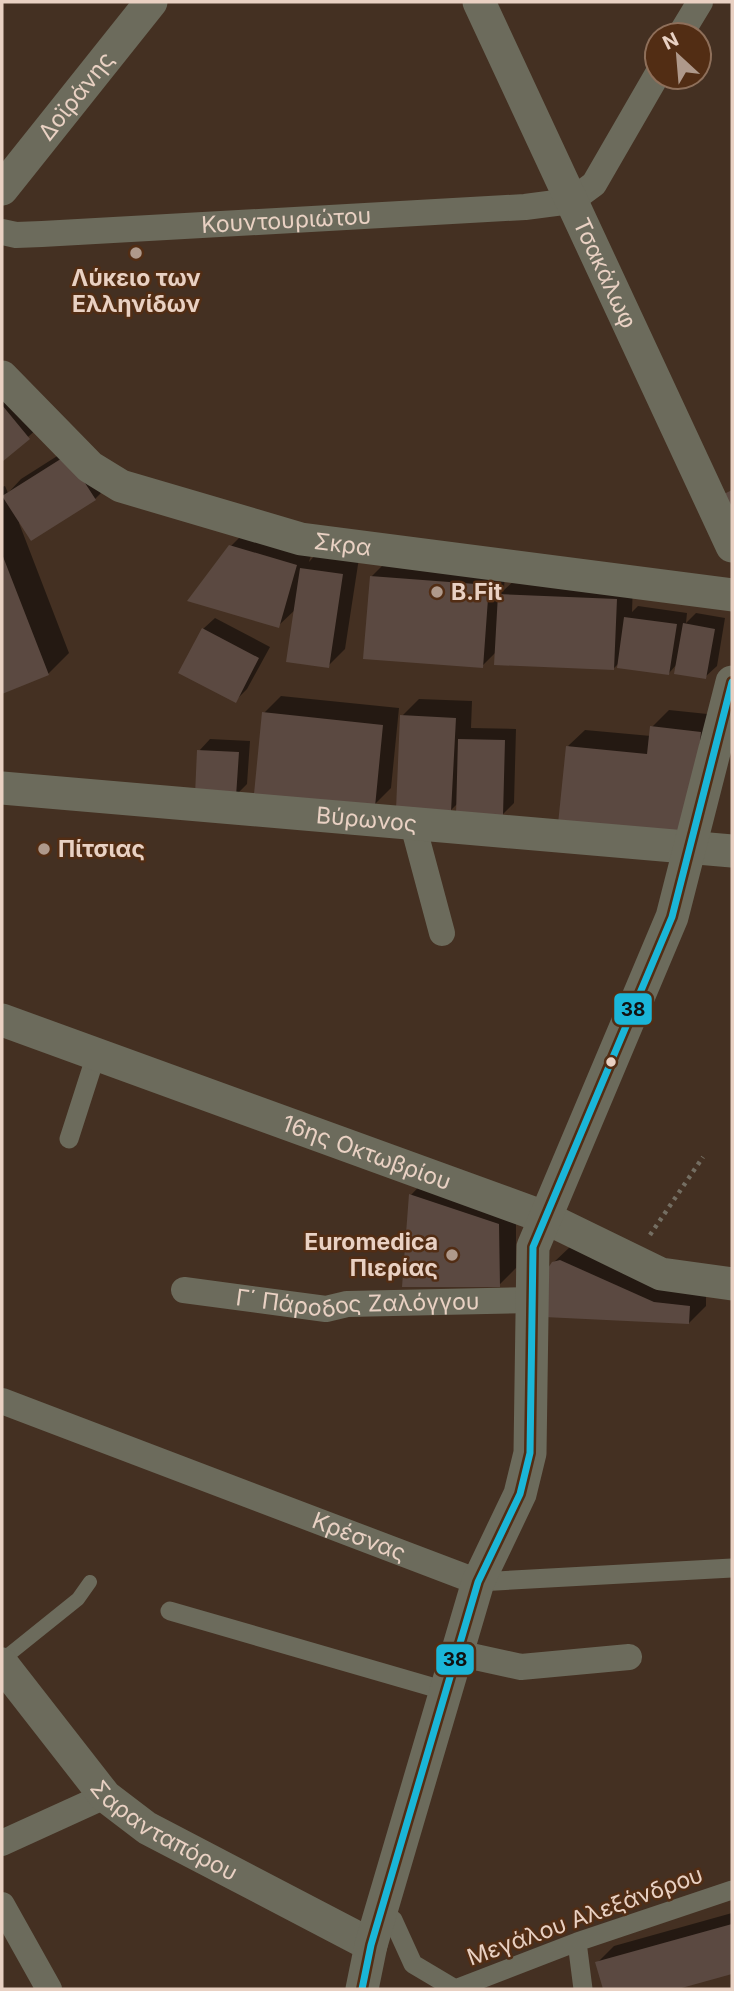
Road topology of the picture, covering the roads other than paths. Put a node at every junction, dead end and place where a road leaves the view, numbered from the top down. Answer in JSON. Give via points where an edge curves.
{"nodes":[{"id":1,"x":151,"y":2,"type":"edge"},
{"id":2,"x":479,"y":2,"type":"edge"},
{"id":3,"x":699,"y":2,"type":"edge"},
{"id":4,"x":688,"y":21,"type":"edge"},
{"id":5,"x":648,"y":91,"type":"edge"},
{"id":6,"x":2,"y":189,"type":"edge"},
{"id":7,"x":571,"y":201,"type":"junction"},
{"id":8,"x":2,"y":232,"type":"edge"},
{"id":9,"x":2,"y":377,"type":"edge"},
{"id":10,"x":732,"y":544,"type":"edge"},
{"id":11,"x":732,"y":595,"type":"edge"},
{"id":12,"x":732,"y":682,"type":"edge"},
{"id":13,"x":727,"y":719,"type":"edge"},
{"id":14,"x":2,"y":788,"type":"edge"},
{"id":15,"x":412,"y":821,"type":"junction"},
{"id":16,"x":691,"y":846,"type":"junction"},
{"id":17,"x":732,"y":851,"type":"edge"},
{"id":18,"x":442,"y":933,"type":"dead end"},
{"id":19,"x":2,"y":1020,"type":"edge"},
{"id":20,"x":96,"y":1055,"type":"junction"},
{"id":21,"x":69,"y":1139,"type":"dead end"},
{"id":22,"x":544,"y":1217,"type":"junction"},
{"id":23,"x":732,"y":1284,"type":"edge"},
{"id":24,"x":184,"y":1290,"type":"dead end"},
{"id":25,"x":533,"y":1300,"type":"junction"},
{"id":26,"x":2,"y":1401,"type":"edge"},
{"id":27,"x":732,"y":1568,"type":"edge"},
{"id":28,"x":90,"y":1582,"type":"dead end"},
{"id":29,"x":478,"y":1582,"type":"junction"},
{"id":30,"x":170,"y":1611,"type":"dead end"},
{"id":31,"x":457,"y":1653,"type":"junction"},
{"id":32,"x":629,"y":1657,"type":"dead end"},
{"id":33,"x":2,"y":1662,"type":"edge"},
{"id":34,"x":446,"y":1691,"type":"junction"},
{"id":35,"x":105,"y":1796,"type":"junction"},
{"id":36,"x":2,"y":1843,"type":"edge"},
{"id":37,"x":732,"y":1890,"type":"edge"},
{"id":38,"x":2,"y":1905,"type":"edge"},
{"id":39,"x":376,"y":1931,"type":"junction"},
{"id":40,"x":576,"y":1942,"type":"junction"},
{"id":41,"x":49,"y":1989,"type":"edge"},
{"id":42,"x":362,"y":1989,"type":"edge"},
{"id":43,"x":455,"y":1989,"type":"edge"},
{"id":44,"x":583,"y":1989,"type":"edge"}],
"edges":[{"from":1,"to":6,"type":"street","name":"Δοϊράνης"},
{"from":2,"to":7,"type":"street","name":"Τσακάλωφ"},
{"from":3,"to":4,"type":"street"},
{"from":5,"to":7,"type":"street","via":[[594,184]]},
{"from":7,"to":8,"type":"street","name":"Κουντουριώτου","via":[[525,208],[16,235]]},
{"from":7,"to":10,"type":"street","name":"Τσακάλωφ"},
{"from":9,"to":11,"type":"street","name":"Σκρα","via":[[90,467],[121,486],[300,539]]},
{"from":12,"to":13,"type":"street"},
{"from":13,"to":16,"type":"street"},
{"from":14,"to":15,"type":"street","name":"Βύρωνος"},
{"from":15,"to":16,"type":"street","name":"Βύρωνος"},
{"from":15,"to":18,"type":"street"},
{"from":16,"to":17,"type":"street","name":"Βύρωνος"},
{"from":16,"to":22,"type":"street","via":[[672,917]]},
{"from":19,"to":20,"type":"street","name":"16ης Οκτωβρίου"},
{"from":20,"to":21,"type":"street"},
{"from":20,"to":22,"type":"street","name":"16ης Οκτωβρίου"},
{"from":22,"to":23,"type":"street","name":"16ης Οκτωβρίου","via":[[661,1274]]},
{"from":22,"to":25,"type":"street","via":[[533,1247]]},
{"from":24,"to":25,"type":"street","name":"Γ΄ Πάροδος Ζαλόγγου","via":[[326,1309],[347,1304]]},
{"from":25,"to":29,"type":"street","via":[[530,1453],[520,1494]]},
{"from":26,"to":29,"type":"street","name":"Κρέσνας"},
{"from":27,"to":29,"type":"street","name":"Κρέσνας"},
{"from":28,"to":33,"type":"lane","via":[[78,1599]]},
{"from":29,"to":31,"type":"street"},
{"from":30,"to":34,"type":"street"},
{"from":31,"to":32,"type":"street","via":[[521,1667]]},
{"from":31,"to":34,"type":"street"},
{"from":33,"to":35,"type":"street","name":"Σαρανταπόρου"},
{"from":34,"to":39,"type":"street"},
{"from":35,"to":36,"type":"street"},
{"from":35,"to":39,"type":"street","name":"Σαρανταπόρου","via":[[147,1828]]},
{"from":37,"to":40,"type":"street","name":"Μεγάλου Αλεξάνδρου"},
{"from":38,"to":41,"type":"street"},
{"from":39,"to":42,"type":"street"},
{"from":39,"to":43,"type":"street","via":[[393,1920],[413,1964]]},
{"from":40,"to":43,"type":"street","name":"Μεγάλου Αλεξάνδρου"},
{"from":40,"to":44,"type":"street"}]}
